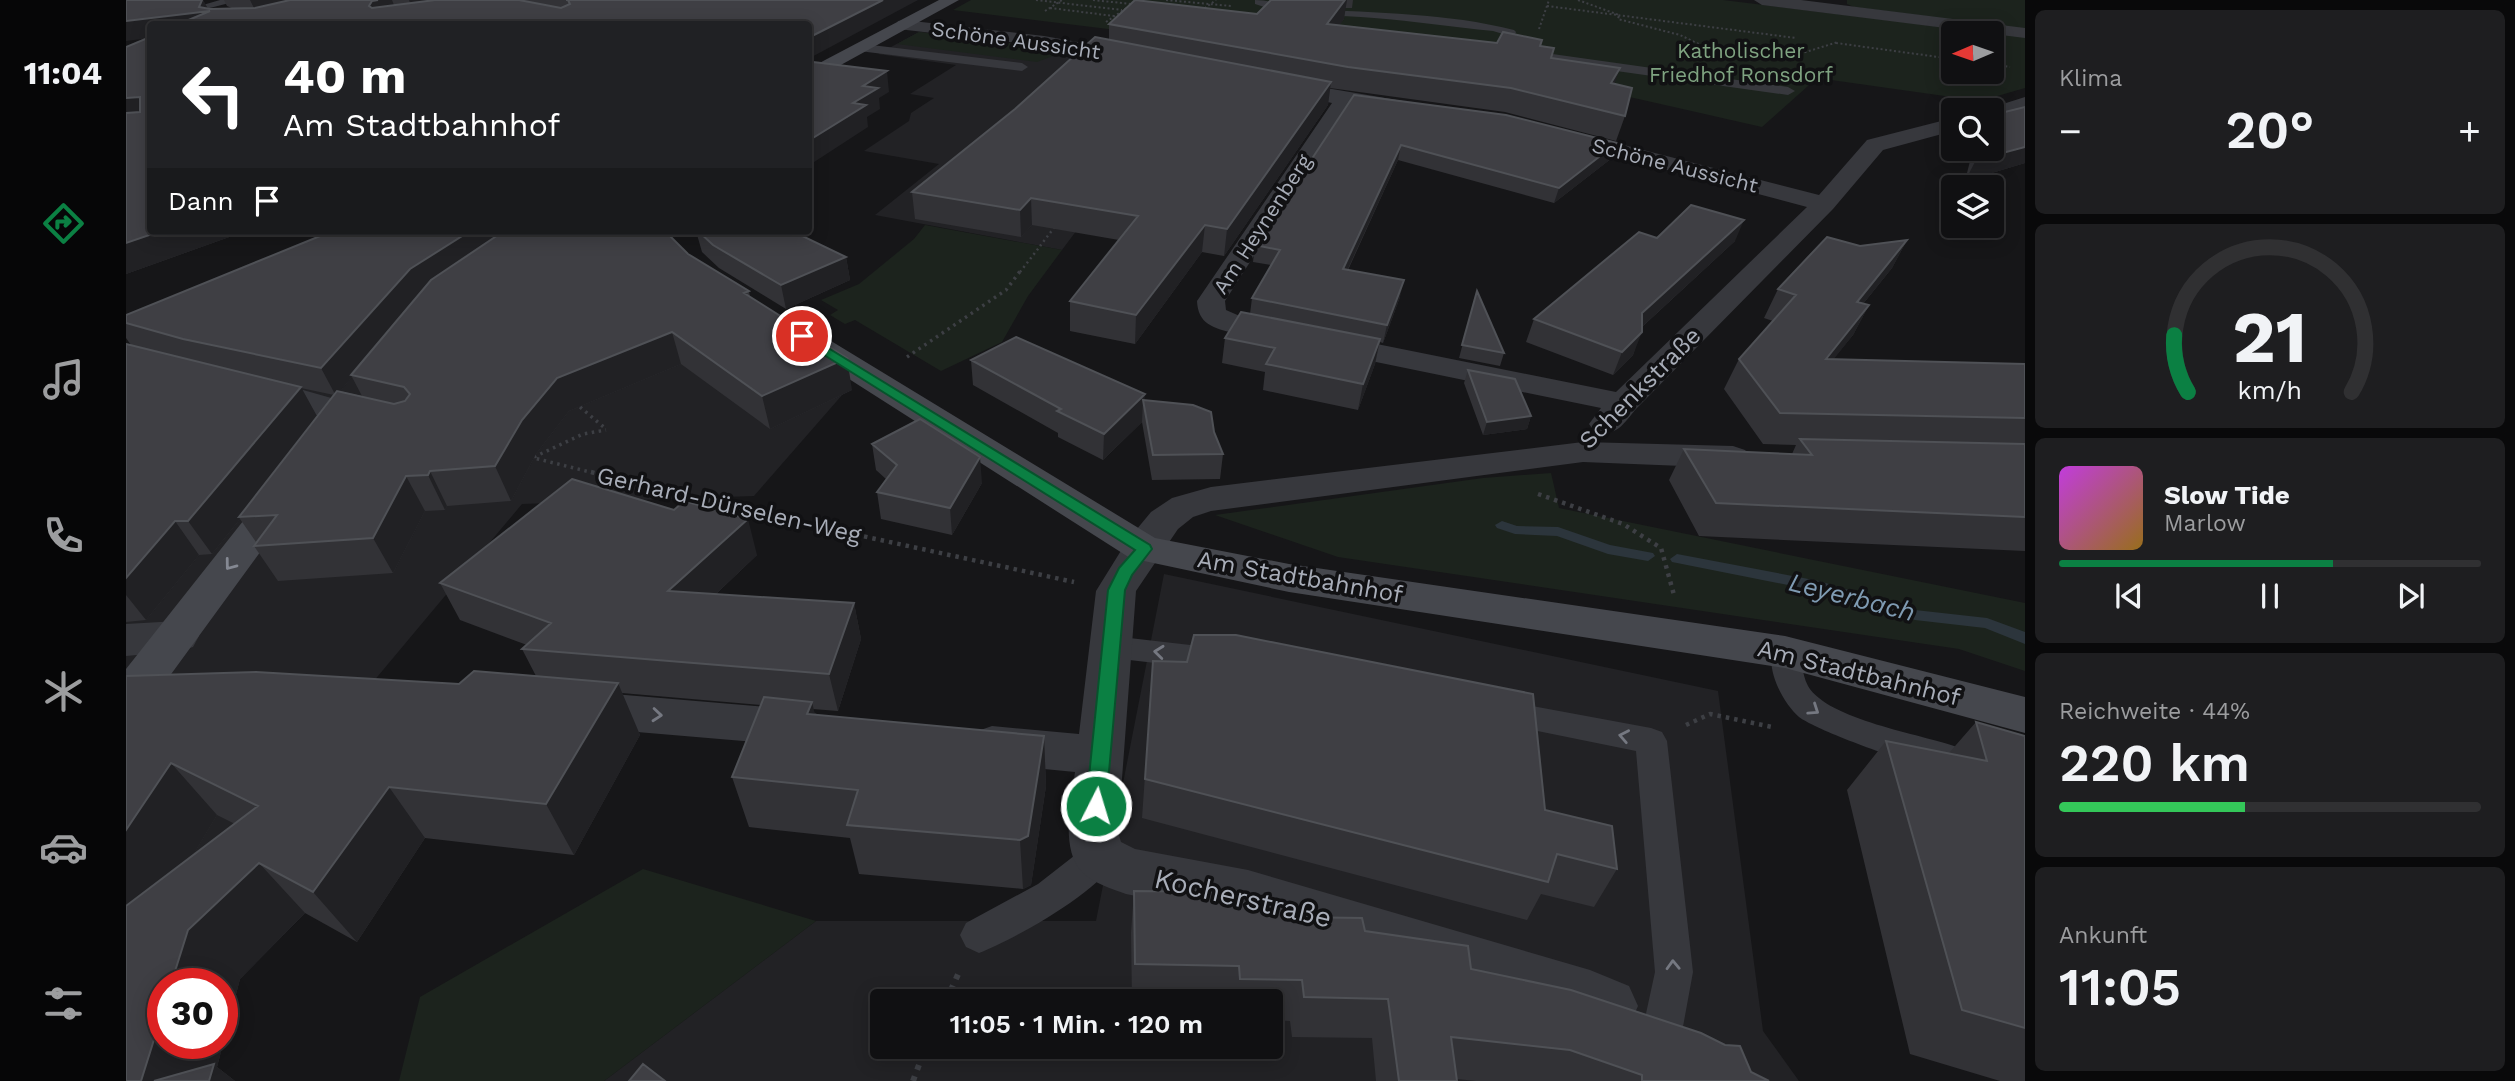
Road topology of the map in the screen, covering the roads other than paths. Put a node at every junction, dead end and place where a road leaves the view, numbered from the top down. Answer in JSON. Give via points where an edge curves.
{"nodes":[{"id":1,"x":181,"y":0,"type":"edge"},
{"id":2,"x":236,"y":0,"type":"edge"},
{"id":3,"x":950,"y":0,"type":"edge"},
{"id":4,"x":1762,"y":0,"type":"edge"},
{"id":5,"x":1244,"y":1,"type":"edge"},
{"id":6,"x":1282,"y":3,"type":"edge"},
{"id":7,"x":1825,"y":4,"type":"edge"},
{"id":8,"x":202,"y":7,"type":"junction"},
{"id":9,"x":239,"y":18,"type":"edge"},
{"id":10,"x":904,"y":25,"type":"junction"},
{"id":11,"x":2025,"y":33,"type":"edge"},
{"id":12,"x":863,"y":48,"type":"junction"},
{"id":13,"x":1155,"y":61,"type":"edge"},
{"id":14,"x":1022,"y":68,"type":"dead end"},
{"id":15,"x":812,"y":75,"type":"edge"},
{"id":16,"x":1263,"y":83,"type":"edge"},
{"id":17,"x":1788,"y":91,"type":"dead end"},
{"id":18,"x":1344,"y":99,"type":"junction"},
{"id":19,"x":2025,"y":103,"type":"edge"},
{"id":20,"x":2004,"y":109,"type":"edge"},
{"id":21,"x":1424,"y":110,"type":"edge"},
{"id":22,"x":1941,"y":127,"type":"edge"},
{"id":23,"x":1544,"y":131,"type":"edge"},
{"id":24,"x":1824,"y":204,"type":"junction"},
{"id":25,"x":779,"y":323,"type":"edge"},
{"id":26,"x":225,"y":384,"type":"edge"},
{"id":27,"x":1623,"y":403,"type":"junction"},
{"id":28,"x":357,"y":407,"type":"joint"},
{"id":29,"x":1583,"y":452,"type":"junction"},
{"id":30,"x":1767,"y":458,"type":"edge"},
{"id":31,"x":1144,"y":549,"type":"junction"},
{"id":32,"x":1112,"y":647,"type":"junction"},
{"id":33,"x":1785,"y":652,"type":"junction"},
{"id":34,"x":154,"y":665,"type":"edge"},
{"id":35,"x":1259,"y":666,"type":"edge"},
{"id":36,"x":538,"y":706,"type":"edge"},
{"id":37,"x":1475,"y":707,"type":"edge"},
{"id":38,"x":2025,"y":715,"type":"edge"},
{"id":39,"x":840,"y":732,"type":"edge"},
{"id":40,"x":950,"y":741,"type":"edge"},
{"id":41,"x":1101,"y":755,"type":"junction"},
{"id":42,"x":1972,"y":765,"type":"edge"},
{"id":43,"x":1100,"y":856,"type":"junction"},
{"id":44,"x":979,"y":935,"type":"dead end"},
{"id":45,"x":1685,"y":1044,"type":"joint"}],
"edges":[{"from":1,"to":8,"type":"main road"},
{"from":2,"to":8,"type":"lane"},
{"from":3,"to":10,"type":"main road"},
{"from":4,"to":7,"type":"street"},
{"from":5,"to":6,"type":"lane"},
{"from":6,"to":17,"type":"lane","via":[[1326,15],[1493,28],[1510,32],[1503,51]]},
{"from":7,"to":11,"type":"street"},
{"from":8,"to":9,"type":"main road"},
{"from":10,"to":12,"type":"main road"},
{"from":10,"to":13,"type":"street","name":"Schöne Aussicht","via":[[1068,44]]},
{"from":12,"to":14,"type":"lane"},
{"from":12,"to":15,"type":"main road"},
{"from":16,"to":18,"type":"street"},
{"from":18,"to":21,"type":"street"},
{"from":18,"to":27,"type":"street","name":"Am Heynenberg","via":[[1212,301],[1212,314],[1234,324]]},
{"from":19,"to":20,"type":"street"},
{"from":22,"to":24,"type":"street","name":"Schenkstraße","via":[[1875,145]]},
{"from":23,"to":24,"type":"street","name":"Schöne Aussicht"},
{"from":24,"to":27,"type":"street","name":"Schenkstraße"},
{"from":25,"to":31,"type":"main road","name":"Am Stadtbahnhof"},
{"from":26,"to":28,"type":"street"},
{"from":27,"to":29,"type":"street","name":"Schenkstraße"},
{"from":28,"to":34,"type":"main road","one_way":true,"via":[[311,457]]},
{"from":29,"to":30,"type":"street"},
{"from":29,"to":31,"type":"street","name":"Schenkstraße","via":[[1211,499],[1169,515]]},
{"from":31,"to":32,"type":"street","via":[[1116,590]]},
{"from":31,"to":33,"type":"main road","name":"Am Stadtbahnhof","via":[[1289,578]]},
{"from":35,"to":32,"type":"lane","one_way":true},
{"from":32,"to":41,"type":"street"},
{"from":33,"to":38,"type":"main road","name":"Am Stadtbahnhof"},
{"from":33,"to":42,"type":"lane","one_way":true,"via":[[1792,686],[1801,701],[1819,714]]},
{"from":36,"to":39,"type":"street","one_way":true},
{"from":45,"to":37,"type":"lane","one_way":true,"via":[[1651,741]]},
{"from":40,"to":41,"type":"street"},
{"from":41,"to":43,"type":"street","via":[[1094,832]]},
{"from":43,"to":44,"type":"lane","via":[[1051,896]]},
{"from":43,"to":45,"type":"street","name":"Kocherstraße","via":[[1126,871],[1248,894],[1590,998]]}]}
